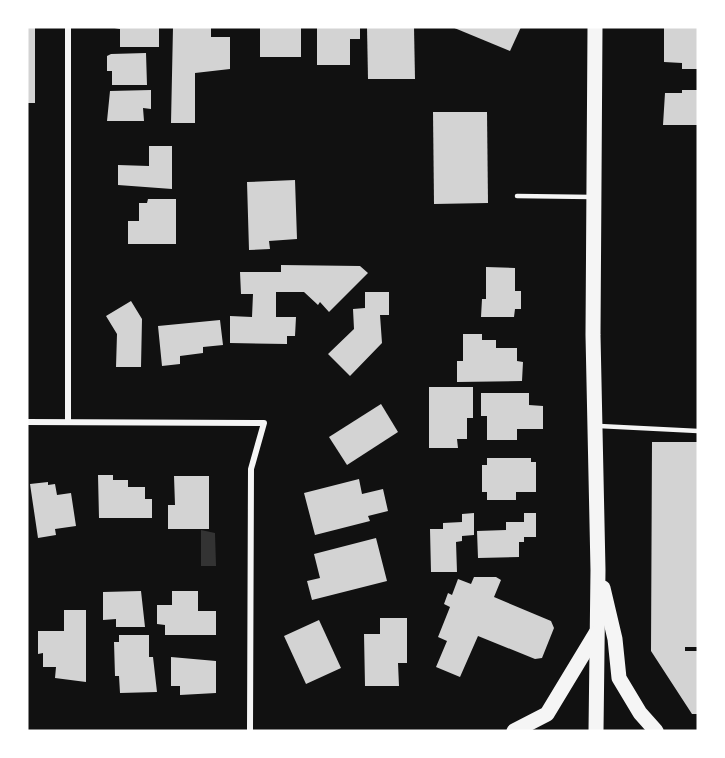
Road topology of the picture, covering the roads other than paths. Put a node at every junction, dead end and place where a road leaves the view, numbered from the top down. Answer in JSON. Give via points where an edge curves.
{"nodes":[{"id":1,"x":69,"y":27,"type":"edge"},
{"id":2,"x":595,"y":27,"type":"edge"},
{"id":3,"x":517,"y":196,"type":"dead end"},
{"id":4,"x":593,"y":197,"type":"junction"},
{"id":5,"x":27,"y":422,"type":"edge"},
{"id":6,"x":68,"y":422,"type":"junction"},
{"id":7,"x":593,"y":426,"type":"junction"},
{"id":8,"x":698,"y":431,"type":"edge"},
{"id":9,"x":598,"y":570,"type":"junction"},
{"id":10,"x":596,"y":632,"type":"junction"},
{"id":11,"x":250,"y":731,"type":"edge"},
{"id":12,"x":514,"y":731,"type":"edge"},
{"id":13,"x":596,"y":731,"type":"edge"},
{"id":14,"x":656,"y":731,"type":"edge"}],
"edges":[{"from":1,"to":6,"type":"street"},
{"from":2,"to":4,"type":"main road"},
{"from":3,"to":4,"type":"lane"},
{"from":4,"to":7,"type":"main road"},
{"from":5,"to":6,"type":"street"},
{"from":6,"to":11,"type":"street","via":[[264,423],[251,469]]},
{"from":7,"to":8,"type":"lane"},
{"from":7,"to":9,"type":"main road"},
{"from":9,"to":10,"type":"main road"},
{"from":9,"to":14,"type":"main road","via":[[615,639],[619,678]]},
{"from":10,"to":12,"type":"main road","via":[[548,714]]},
{"from":10,"to":13,"type":"main road"}]}
